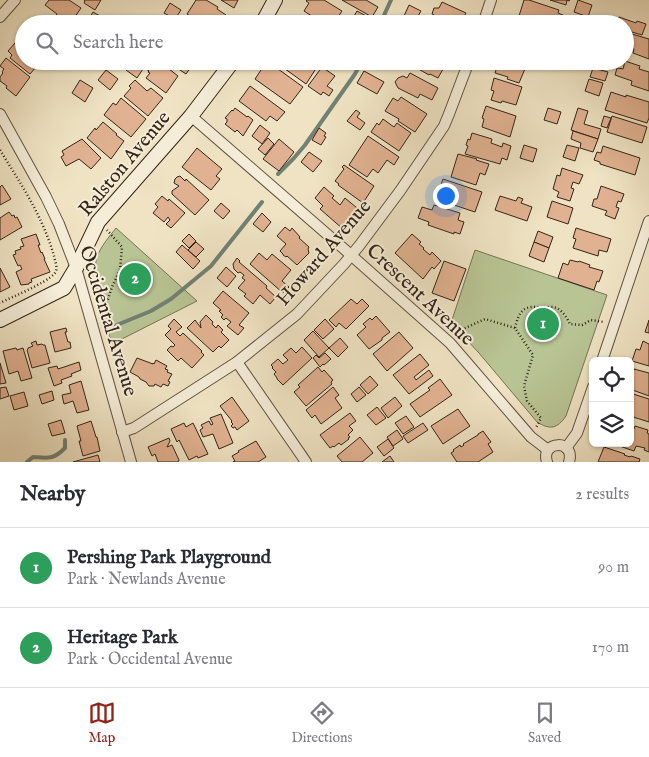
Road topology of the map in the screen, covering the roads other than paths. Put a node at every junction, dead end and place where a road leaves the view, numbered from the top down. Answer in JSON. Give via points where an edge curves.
{"nodes":[{"id":1,"x":15,"y":0,"type":"edge"},
{"id":2,"x":275,"y":0,"type":"edge"},
{"id":3,"x":491,"y":0,"type":"edge"},
{"id":4,"x":267,"y":15,"type":"edge"},
{"id":5,"x":485,"y":15,"type":"edge"},
{"id":6,"x":0,"y":17,"type":"edge"},
{"id":7,"x":226,"y":70,"type":"edge"},
{"id":8,"x":466,"y":70,"type":"edge"},
{"id":9,"x":0,"y":114,"type":"edge"},
{"id":10,"x":191,"y":116,"type":"junction"},
{"id":11,"x":648,"y":228,"type":"edge"},
{"id":12,"x":351,"y":256,"type":"junction"},
{"id":13,"x":76,"y":268,"type":"junction"},
{"id":14,"x":0,"y":320,"type":"edge"},
{"id":15,"x":603,"y":357,"type":"edge"},
{"id":16,"x":237,"y":362,"type":"junction"},
{"id":17,"x":589,"y":398,"type":"edge"},
{"id":18,"x":122,"y":432,"type":"junction"},
{"id":19,"x":566,"y":448,"type":"junction"},
{"id":20,"x":548,"y":450,"type":"junction"},
{"id":21,"x":131,"y":462,"type":"edge"},
{"id":22,"x":306,"y":462,"type":"edge"},
{"id":23,"x":548,"y":462,"type":"edge"},
{"id":24,"x":569,"y":462,"type":"edge"}],
"edges":[{"from":1,"to":6,"type":"street"},
{"from":2,"to":4,"type":"street"},
{"from":3,"to":5,"type":"street"},
{"from":7,"to":10,"type":"street","name":"Ralston Avenue"},
{"from":8,"to":12,"type":"street","name":"Howard Avenue","via":[[444,126]]},
{"from":9,"to":13,"type":"street","name":"Occidental Avenue","via":[[46,197]]},
{"from":10,"to":12,"type":"street","name":"Crescent Avenue"},
{"from":10,"to":13,"type":"street","name":"Ralston Avenue","via":[[98,222]]},
{"from":11,"to":15,"type":"street"},
{"from":12,"to":16,"type":"street","name":"Howard Avenue","via":[[298,314]]},
{"from":12,"to":20,"type":"street","name":"Crescent Avenue","via":[[450,343],[531,437]]},
{"from":13,"to":14,"type":"street","name":"Ralston Avenue","via":[[64,288]]},
{"from":13,"to":18,"type":"street","name":"Occidental Avenue"},
{"from":16,"to":18,"type":"street","name":"Howard Avenue","via":[[134,428]]},
{"from":16,"to":22,"type":"street"},
{"from":17,"to":19,"type":"street","via":[[577,433]]},
{"from":18,"to":21,"type":"street","name":"Occidental Avenue"},
{"from":19,"to":20,"type":"street","via":[[555,445]]},
{"from":19,"to":24,"type":"street","via":[[571,455]]},
{"from":20,"to":23,"type":"street"}]}
